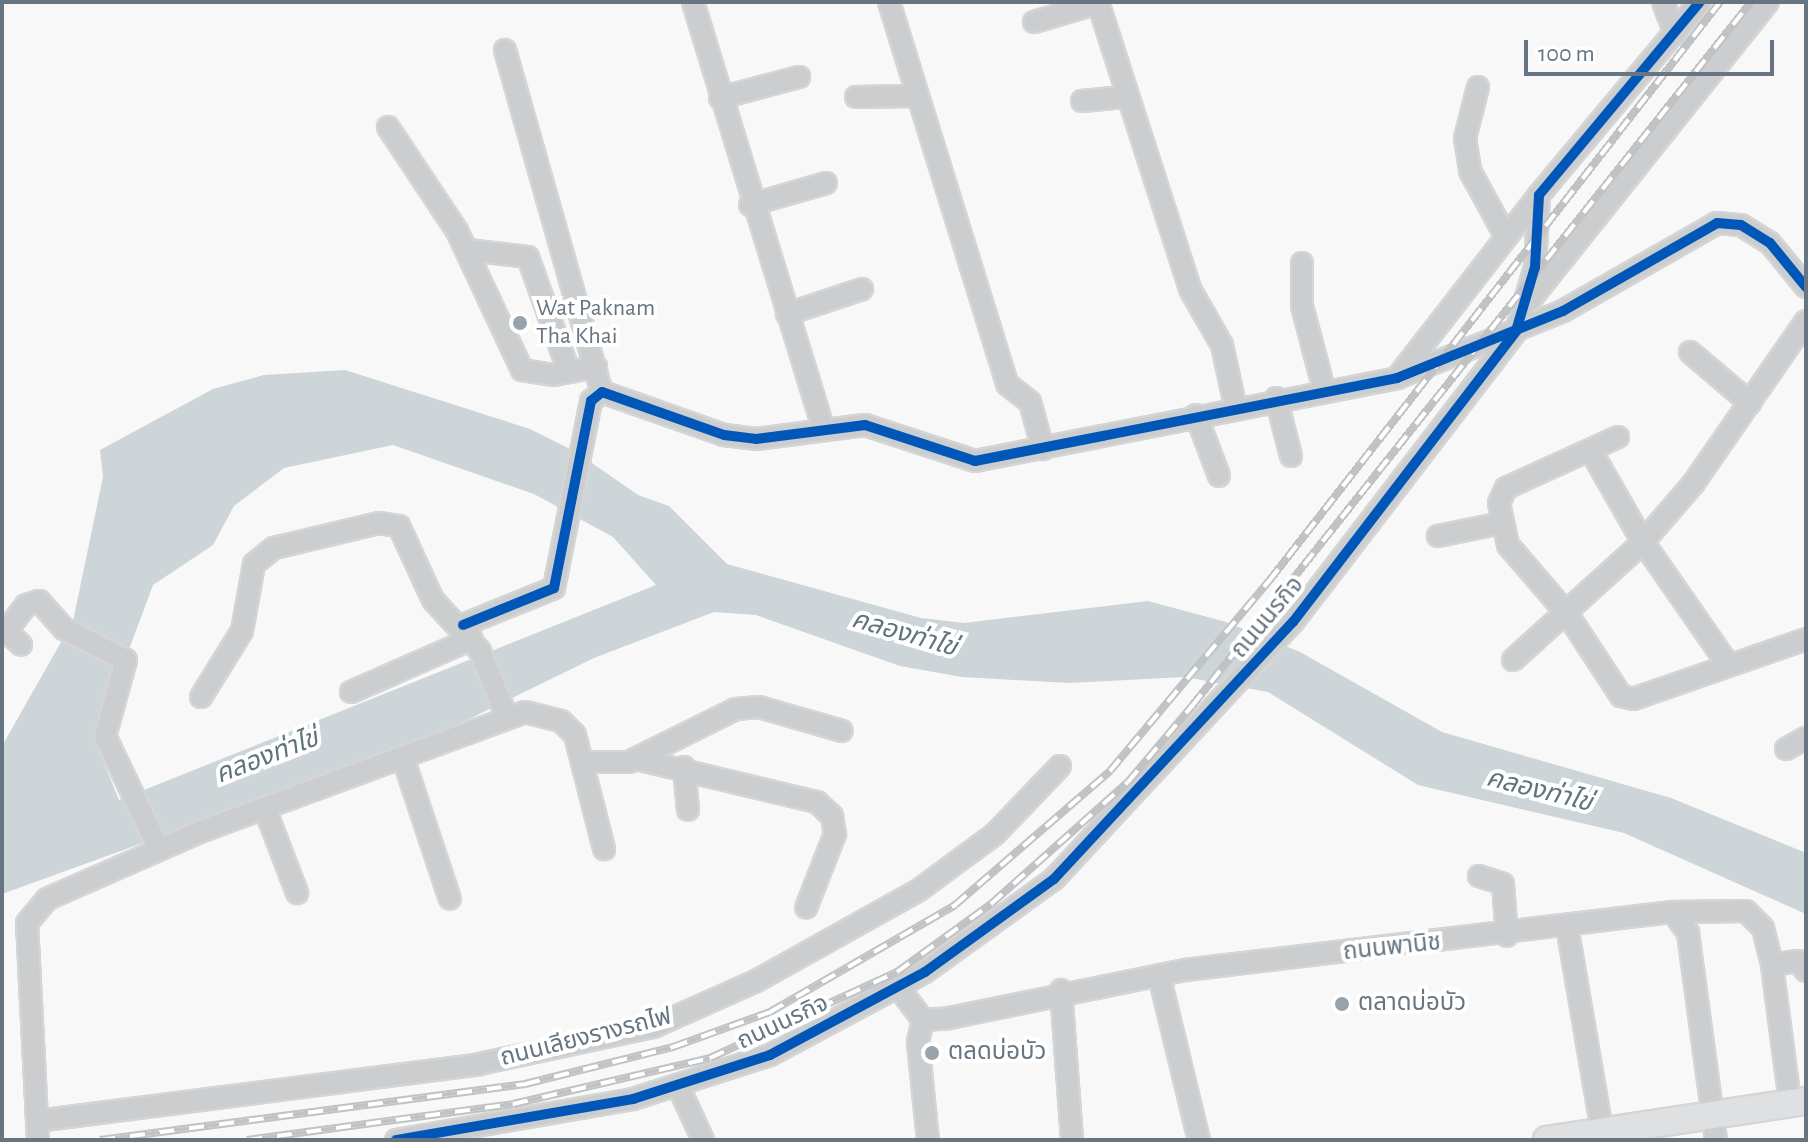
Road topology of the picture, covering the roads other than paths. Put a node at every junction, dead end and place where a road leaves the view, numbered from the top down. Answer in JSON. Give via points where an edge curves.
{"nodes":[{"id":1,"x":693,"y":2,"type":"edge"},
{"id":2,"x":889,"y":2,"type":"edge"},
{"id":3,"x":1098,"y":2,"type":"edge"},
{"id":4,"x":1663,"y":2,"type":"edge"},
{"id":5,"x":1700,"y":2,"type":"edge"},
{"id":6,"x":1768,"y":2,"type":"edge"},
{"id":7,"x":1034,"y":22,"type":"dead end"},
{"id":8,"x":1675,"y":34,"type":"junction"},
{"id":9,"x":505,"y":50,"type":"dead end"},
{"id":10,"x":799,"y":77,"type":"dead end"},
{"id":11,"x":1478,"y":87,"type":"dead end"},
{"id":12,"x":916,"y":96,"type":"junction"},
{"id":13,"x":856,"y":97,"type":"dead end"},
{"id":14,"x":1124,"y":97,"type":"junction"},
{"id":15,"x":720,"y":98,"type":"junction"},
{"id":16,"x":1082,"y":101,"type":"dead end"},
{"id":17,"x":388,"y":127,"type":"dead end"},
{"id":18,"x":826,"y":183,"type":"dead end"},
{"id":19,"x":1539,"y":195,"type":"junction"},
{"id":20,"x":750,"y":205,"type":"junction"},
{"id":21,"x":1505,"y":235,"type":"junction"},
{"id":22,"x":467,"y":250,"type":"junction"},
{"id":23,"x":1302,"y":263,"type":"dead end"},
{"id":24,"x":1806,"y":287,"type":"edge"},
{"id":25,"x":862,"y":289,"type":"dead end"},
{"id":26,"x":1528,"y":303,"type":"junction"},
{"id":27,"x":787,"y":314,"type":"junction"},
{"id":28,"x":1806,"y":321,"type":"edge"},
{"id":29,"x":1516,"y":331,"type":"junction"},
{"id":30,"x":1690,"y":352,"type":"dead end"},
{"id":31,"x":596,"y":367,"type":"junction"},
{"id":32,"x":569,"y":372,"type":"junction"},
{"id":33,"x":1397,"y":378,"type":"junction"},
{"id":34,"x":1324,"y":389,"type":"junction"},
{"id":35,"x":602,"y":392,"type":"junction"},
{"id":36,"x":1276,"y":398,"type":"junction"},
{"id":37,"x":1750,"y":403,"type":"junction"},
{"id":38,"x":1235,"y":405,"type":"junction"},
{"id":39,"x":1196,"y":415,"type":"junction"},
{"id":40,"x":823,"y":428,"type":"junction"},
{"id":41,"x":1618,"y":437,"type":"dead end"},
{"id":42,"x":1043,"y":449,"type":"junction"},
{"id":43,"x":1591,"y":451,"type":"junction"},
{"id":44,"x":1291,"y":456,"type":"dead end"},
{"id":45,"x":1219,"y":476,"type":"dead end"},
{"id":46,"x":1502,"y":523,"type":"junction"},
{"id":47,"x":1438,"y":536,"type":"dead end"},
{"id":48,"x":1643,"y":542,"type":"junction"},
{"id":49,"x":1568,"y":615,"type":"junction"},
{"id":50,"x":4,"y":629,"type":"edge"},
{"id":51,"x":472,"y":638,"type":"junction"},
{"id":52,"x":1806,"y":639,"type":"edge"},
{"id":53,"x":21,"y":645,"type":"dead end"},
{"id":54,"x":1513,"y":660,"type":"dead end"},
{"id":55,"x":1727,"y":663,"type":"junction"},
{"id":56,"x":351,"y":692,"type":"dead end"},
{"id":57,"x":201,"y":697,"type":"dead end"},
{"id":58,"x":506,"y":714,"type":"junction"},
{"id":59,"x":842,"y":731,"type":"dead end"},
{"id":60,"x":1806,"y":738,"type":"edge"},
{"id":61,"x":1786,"y":749,"type":"dead end"},
{"id":62,"x":636,"y":759,"type":"junction"},
{"id":63,"x":404,"y":761,"type":"junction"},
{"id":64,"x":582,"y":762,"type":"junction"},
{"id":65,"x":1060,"y":766,"type":"dead end"},
{"id":66,"x":684,"y":767,"type":"junction"},
{"id":67,"x":265,"y":809,"type":"junction"},
{"id":68,"x":688,"y":810,"type":"dead end"},
{"id":69,"x":156,"y":844,"type":"junction"},
{"id":70,"x":604,"y":849,"type":"dead end"},
{"id":71,"x":1479,"y":876,"type":"dead end"},
{"id":72,"x":297,"y":893,"type":"dead end"},
{"id":73,"x":450,"y":899,"type":"dead end"},
{"id":74,"x":806,"y":908,"type":"dead end"},
{"id":75,"x":1673,"y":912,"type":"junction"},
{"id":76,"x":1567,"y":926,"type":"junction"},
{"id":77,"x":1507,"y":936,"type":"junction"},
{"id":78,"x":1772,"y":965,"type":"junction"},
{"id":79,"x":1806,"y":971,"type":"edge"},
{"id":80,"x":1159,"y":975,"type":"junction"},
{"id":81,"x":898,"y":987,"type":"junction"},
{"id":82,"x":1061,"y":990,"type":"junction"},
{"id":83,"x":923,"y":1020,"type":"junction"},
{"id":84,"x":679,"y":1088,"type":"junction"},
{"id":85,"x":1798,"y":1102,"type":"edge"},
{"id":86,"x":1712,"y":1110,"type":"junction"},
{"id":87,"x":38,"y":1130,"type":"edge"},
{"id":88,"x":1602,"y":1130,"type":"junction"},
{"id":89,"x":396,"y":1140,"type":"edge"},
{"id":90,"x":703,"y":1140,"type":"edge"},
{"id":91,"x":928,"y":1140,"type":"edge"},
{"id":92,"x":1072,"y":1140,"type":"edge"},
{"id":93,"x":1199,"y":1140,"type":"edge"},
{"id":94,"x":1547,"y":1140,"type":"edge"},
{"id":95,"x":1716,"y":1140,"type":"edge"}],
"edges":[{"from":1,"to":15,"type":"street"},
{"from":2,"to":12,"type":"street"},
{"from":3,"to":7,"type":"street"},
{"from":3,"to":14,"type":"street"},
{"from":4,"to":8,"type":"street"},
{"from":5,"to":8,"type":"street"},
{"from":6,"to":26,"type":"street"},
{"from":8,"to":19,"type":"street"},
{"from":9,"to":31,"type":"street"},
{"from":10,"to":15,"type":"street"},
{"from":11,"to":21,"type":"street","via":[[1465,138],[1470,171]]},
{"from":12,"to":13,"type":"street"},
{"from":12,"to":42,"type":"street","via":[[1007,384],[1030,402]]},
{"from":14,"to":16,"type":"street"},
{"from":14,"to":38,"type":"street","via":[[1198,311],[1222,345]]},
{"from":15,"to":20,"type":"street"},
{"from":17,"to":22,"type":"street"},
{"from":18,"to":20,"type":"street"},
{"from":19,"to":21,"type":"street"},
{"from":19,"to":26,"type":"street","name":"ถนนนรกิจ"},
{"from":20,"to":27,"type":"street"},
{"from":21,"to":33,"type":"street"},
{"from":22,"to":32,"type":"street","via":[[522,370]]},
{"from":22,"to":32,"type":"street","via":[[528,257]]},
{"from":23,"to":34,"type":"street","via":[[1302,306]]},
{"from":24,"to":29,"type":"street","via":[[1770,243],[1741,225],[1717,223]]},
{"from":25,"to":27,"type":"street"},
{"from":26,"to":29,"type":"street","name":"ถนนนรกิจ"},
{"from":27,"to":40,"type":"street"},
{"from":28,"to":37,"type":"street"},
{"from":29,"to":33,"type":"street"},
{"from":29,"to":81,"type":"street","name":"ถนนนรกิจ","via":[[1293,622],[1196,733],[1054,879]]},
{"from":30,"to":37,"type":"street"},
{"from":31,"to":32,"type":"street"},
{"from":31,"to":35,"type":"street"},
{"from":33,"to":34,"type":"street"},
{"from":34,"to":36,"type":"street"},
{"from":35,"to":40,"type":"street","via":[[724,435],[756,439]]},
{"from":35,"to":51,"type":"street","via":[[591,401],[554,588]]},
{"from":36,"to":38,"type":"street"},
{"from":36,"to":44,"type":"street"},
{"from":37,"to":48,"type":"street"},
{"from":38,"to":39,"type":"street"},
{"from":39,"to":42,"type":"street"},
{"from":39,"to":45,"type":"street"},
{"from":40,"to":42,"type":"street","via":[[900,431],[975,461]]},
{"from":41,"to":43,"type":"street"},
{"from":43,"to":46,"type":"street","via":[[1506,488]]},
{"from":43,"to":48,"type":"street"},
{"from":46,"to":47,"type":"street"},
{"from":46,"to":49,"type":"street","via":[[1508,545]]},
{"from":48,"to":49,"type":"street"},
{"from":48,"to":55,"type":"street"},
{"from":49,"to":54,"type":"street"},
{"from":49,"to":55,"type":"street","via":[[1621,696],[1633,699]]},
{"from":50,"to":53,"type":"street"},
{"from":50,"to":69,"type":"street","via":[[26,605],[39,601],[67,630],[123,658],[129,670],[107,744]]},
{"from":51,"to":56,"type":"street"},
{"from":51,"to":57,"type":"street","via":[[433,600],[399,526],[379,523],[274,548],[245,580],[242,631]]},
{"from":51,"to":58,"type":"street"},
{"from":52,"to":55,"type":"street"},
{"from":58,"to":63,"type":"street"},
{"from":58,"to":64,"type":"street","via":[[544,713],[569,725]]},
{"from":59,"to":62,"type":"street","via":[[759,707],[736,709]]},
{"from":60,"to":61,"type":"street"},
{"from":62,"to":64,"type":"street"},
{"from":62,"to":66,"type":"street"},
{"from":63,"to":67,"type":"street"},
{"from":63,"to":73,"type":"street"},
{"from":64,"to":70,"type":"street"},
{"from":65,"to":87,"type":"street","name":"ถนนเลียงรางรถไฟ","via":[[995,834],[919,890],[758,980],[653,1027],[479,1064]]},
{"from":66,"to":68,"type":"street"},
{"from":66,"to":74,"type":"street","via":[[817,802],[832,816],[835,834]]},
{"from":67,"to":69,"type":"street"},
{"from":67,"to":72,"type":"street"},
{"from":69,"to":87,"type":"street","via":[[47,899],[27,923]]},
{"from":71,"to":77,"type":"street","via":[[1503,884]]},
{"from":75,"to":76,"type":"street","name":"ถนนพานิช"},
{"from":75,"to":78,"type":"street","name":"ถนนพานิช","via":[[1746,911],[1766,935]]},
{"from":75,"to":86,"type":"street","via":[[1688,933]]},
{"from":76,"to":77,"type":"street","name":"ถนนพานิช"},
{"from":76,"to":88,"type":"street"},
{"from":77,"to":80,"type":"street","name":"ถนนพานิช"},
{"from":78,"to":79,"type":"street","via":[[1798,961]]},
{"from":78,"to":85,"type":"street"},
{"from":80,"to":82,"type":"street","name":"ถนนพานิช"},
{"from":80,"to":93,"type":"street"},
{"from":81,"to":83,"type":"street"},
{"from":81,"to":84,"type":"street","name":"ถนนนรกิจ","via":[[770,1055]]},
{"from":82,"to":83,"type":"street","name":"ถนนพานิช"},
{"from":82,"to":92,"type":"street"},
{"from":83,"to":91,"type":"street","via":[[918,1042]]},
{"from":84,"to":89,"type":"street","name":"ถนนนรกิจ"},
{"from":84,"to":90,"type":"street"},
{"from":85,"to":86,"type":"main road"},
{"from":86,"to":88,"type":"main road"},
{"from":86,"to":95,"type":"street"},
{"from":88,"to":94,"type":"main road"}]}
